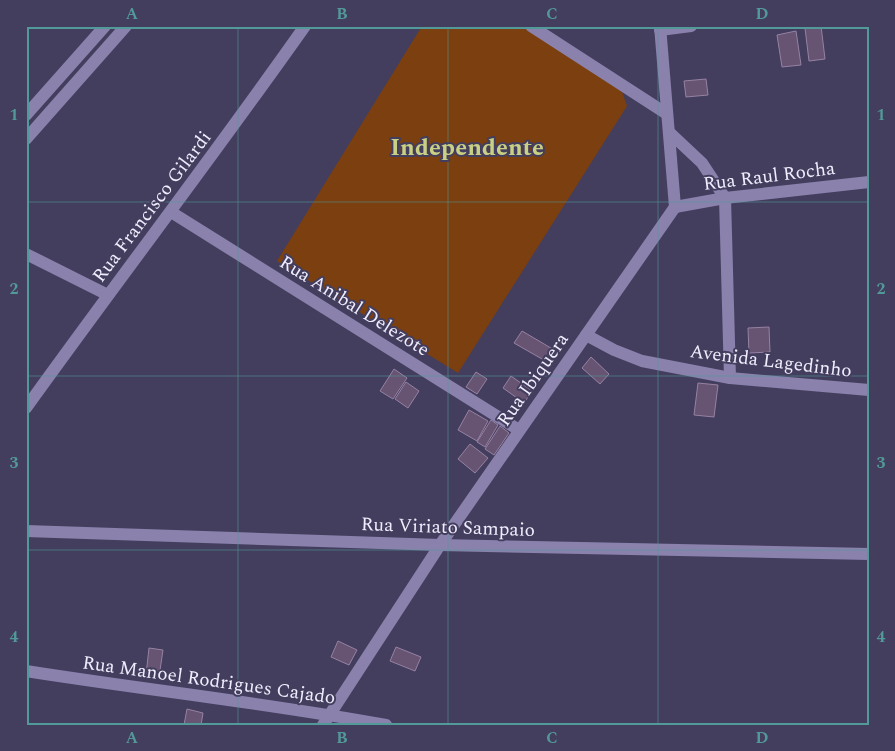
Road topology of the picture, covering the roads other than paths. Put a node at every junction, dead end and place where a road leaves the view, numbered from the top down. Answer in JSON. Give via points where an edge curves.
{"nodes":[{"id":1,"x":105,"y":26,"type":"edge"},
{"id":2,"x":126,"y":26,"type":"edge"},
{"id":3,"x":305,"y":26,"type":"edge"},
{"id":4,"x":531,"y":26,"type":"edge"},
{"id":5,"x":691,"y":26,"type":"edge"},
{"id":6,"x":660,"y":28,"type":"edge"},
{"id":7,"x":41,"y":100,"type":"junction"},
{"id":8,"x":52,"y":110,"type":"junction"},
{"id":9,"x":667,"y":114,"type":"junction"},
{"id":10,"x":26,"y":115,"type":"edge"},
{"id":11,"x":669,"y":132,"type":"junction"},
{"id":12,"x":26,"y":139,"type":"edge"},
{"id":13,"x":869,"y":182,"type":"edge"},
{"id":14,"x":725,"y":198,"type":"junction"},
{"id":15,"x":675,"y":207,"type":"junction"},
{"id":16,"x":171,"y":212,"type":"junction"},
{"id":17,"x":26,"y":254,"type":"edge"},
{"id":18,"x":108,"y":295,"type":"junction"},
{"id":19,"x":586,"y":335,"type":"junction"},
{"id":20,"x":730,"y":378,"type":"junction"},
{"id":21,"x":869,"y":390,"type":"edge"},
{"id":22,"x":26,"y":408,"type":"edge"},
{"id":23,"x":519,"y":430,"type":"junction"},
{"id":24,"x":26,"y":531,"type":"edge"},
{"id":25,"x":440,"y":545,"type":"junction"},
{"id":26,"x":869,"y":554,"type":"edge"},
{"id":27,"x":26,"y":671,"type":"edge"},
{"id":28,"x":326,"y":720,"type":"edge"},
{"id":29,"x":386,"y":725,"type":"edge"}],
"edges":[{"from":1,"to":7,"type":"street"},
{"from":2,"to":8,"type":"street"},
{"from":3,"to":16,"type":"street","name":"Rua Francisco Gilardi"},
{"from":4,"to":9,"type":"street"},
{"from":5,"to":6,"type":"street"},
{"from":6,"to":9,"type":"street"},
{"from":7,"to":8,"type":"street"},
{"from":7,"to":10,"type":"street"},
{"from":8,"to":12,"type":"street"},
{"from":9,"to":11,"type":"street"},
{"from":11,"to":14,"type":"street","via":[[702,163]]},
{"from":11,"to":15,"type":"street"},
{"from":13,"to":14,"type":"street","name":"Rua Raul Rocha"},
{"from":14,"to":15,"type":"street","name":"Rua Raul Rocha"},
{"from":14,"to":20,"type":"street"},
{"from":15,"to":19,"type":"street","name":"Rua Ibiquera"},
{"from":16,"to":18,"type":"street","name":"Rua Francisco Gilardi"},
{"from":16,"to":23,"type":"street","name":"Rua Anibal Delezote"},
{"from":17,"to":18,"type":"street"},
{"from":18,"to":22,"type":"street","name":"Rua Francisco Gilardi"},
{"from":19,"to":20,"type":"street","name":"Avenida Lagedinho","via":[[642,361]]},
{"from":19,"to":23,"type":"street","name":"Rua Ibiquera"},
{"from":20,"to":21,"type":"street","name":"Avenida Lagedinho"},
{"from":23,"to":25,"type":"street","name":"Rua Ibiquera"},
{"from":24,"to":25,"type":"street","name":"Rua Viriato Sampaio"},
{"from":25,"to":26,"type":"street","name":"Rua Viriato Sampaio"},
{"from":25,"to":28,"type":"street","name":"Rua Ibiquera"},
{"from":27,"to":28,"type":"street","name":"Rua Manoel Rodrigues Cajado"},
{"from":28,"to":29,"type":"street","name":"Rua Manoel Rodrigues Cajado"}]}
